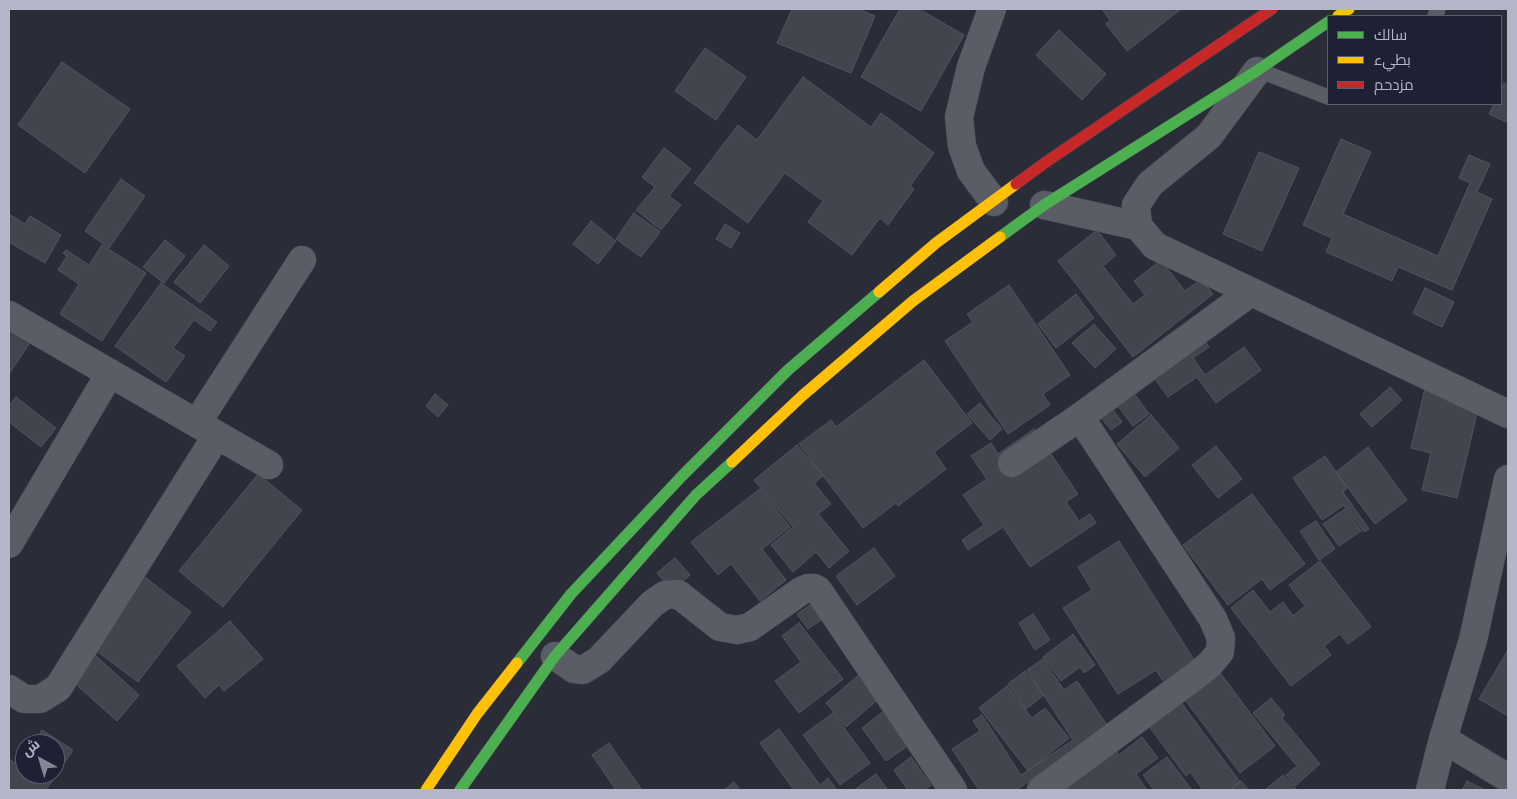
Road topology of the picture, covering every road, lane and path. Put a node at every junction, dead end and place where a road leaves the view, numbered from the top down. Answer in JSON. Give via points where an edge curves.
{"nodes":[{"id":1,"x":992,"y":9,"type":"edge"},
{"id":2,"x":1272,"y":9,"type":"edge"},
{"id":3,"x":1327,"y":23,"type":"edge"},
{"id":4,"x":1258,"y":70,"type":"junction"},
{"id":5,"x":1327,"y":97,"type":"edge"},
{"id":6,"x":994,"y":202,"type":"junction"},
{"id":7,"x":1044,"y":205,"type":"junction"},
{"id":8,"x":1138,"y":226,"type":"junction"},
{"id":9,"x":302,"y":260,"type":"dead end"},
{"id":10,"x":1251,"y":292,"type":"junction"},
{"id":11,"x":9,"y":315,"type":"edge"},
{"id":12,"x":110,"y":373,"type":"junction"},
{"id":13,"x":1508,"y":414,"type":"edge"},
{"id":14,"x":1080,"y":417,"type":"junction"},
{"id":15,"x":207,"y":429,"type":"junction"},
{"id":16,"x":1012,"y":463,"type":"dead end"},
{"id":17,"x":269,"y":465,"type":"dead end"},
{"id":18,"x":1508,"y":479,"type":"edge"},
{"id":19,"x":9,"y":544,"type":"edge"},
{"id":20,"x":1499,"y":568,"type":"edge"},
{"id":21,"x":555,"y":656,"type":"junction"},
{"id":22,"x":9,"y":689,"type":"edge"},
{"id":23,"x":1443,"y":739,"type":"junction"},
{"id":24,"x":1508,"y":778,"type":"edge"},
{"id":25,"x":426,"y":790,"type":"edge"},
{"id":26,"x":460,"y":790,"type":"edge"},
{"id":27,"x":953,"y":790,"type":"edge"},
{"id":28,"x":1041,"y":790,"type":"edge"},
{"id":29,"x":1430,"y":790,"type":"edge"}],
"edges":[{"from":1,"to":6,"type":"street","via":[[971,67],[959,117],[962,146],[971,171]]},
{"from":2,"to":6,"type":"highway","via":[[1046,162]]},
{"from":3,"to":4,"type":"highway"},
{"from":4,"to":5,"type":"lane"},
{"from":4,"to":7,"type":"highway"},
{"from":4,"to":8,"type":"street","via":[[1209,136],[1150,184],[1136,205]]},
{"from":6,"to":25,"type":"highway","via":[[936,244],[788,370],[682,476],[572,594],[477,714]]},
{"from":7,"to":8,"type":"street"},
{"from":7,"to":21,"type":"highway","via":[[913,301],[802,396],[696,495]]},
{"from":8,"to":10,"type":"street","via":[[1155,246]]},
{"from":9,"to":15,"type":"street"},
{"from":10,"to":13,"type":"street"},
{"from":10,"to":14,"type":"street"},
{"from":11,"to":12,"type":"street"},
{"from":12,"to":15,"type":"street"},
{"from":12,"to":19,"type":"street"},
{"from":14,"to":16,"type":"street"},
{"from":14,"to":28,"type":"street","via":[[1213,619],[1221,638],[1220,652],[1192,679]]},
{"from":15,"to":17,"type":"street"},
{"from":15,"to":22,"type":"street","via":[[58,688],[40,699],[24,699]]},
{"from":18,"to":20,"type":"street"},
{"from":20,"to":23,"type":"street"},
{"from":21,"to":26,"type":"highway"},
{"from":21,"to":27,"type":"street","via":[[574,669],[583,670],[599,660],[652,604],[665,595],[678,594],[720,627],[737,630],[750,627],[801,592],[814,588]]},
{"from":23,"to":24,"type":"street"},
{"from":23,"to":29,"type":"street"}]}
